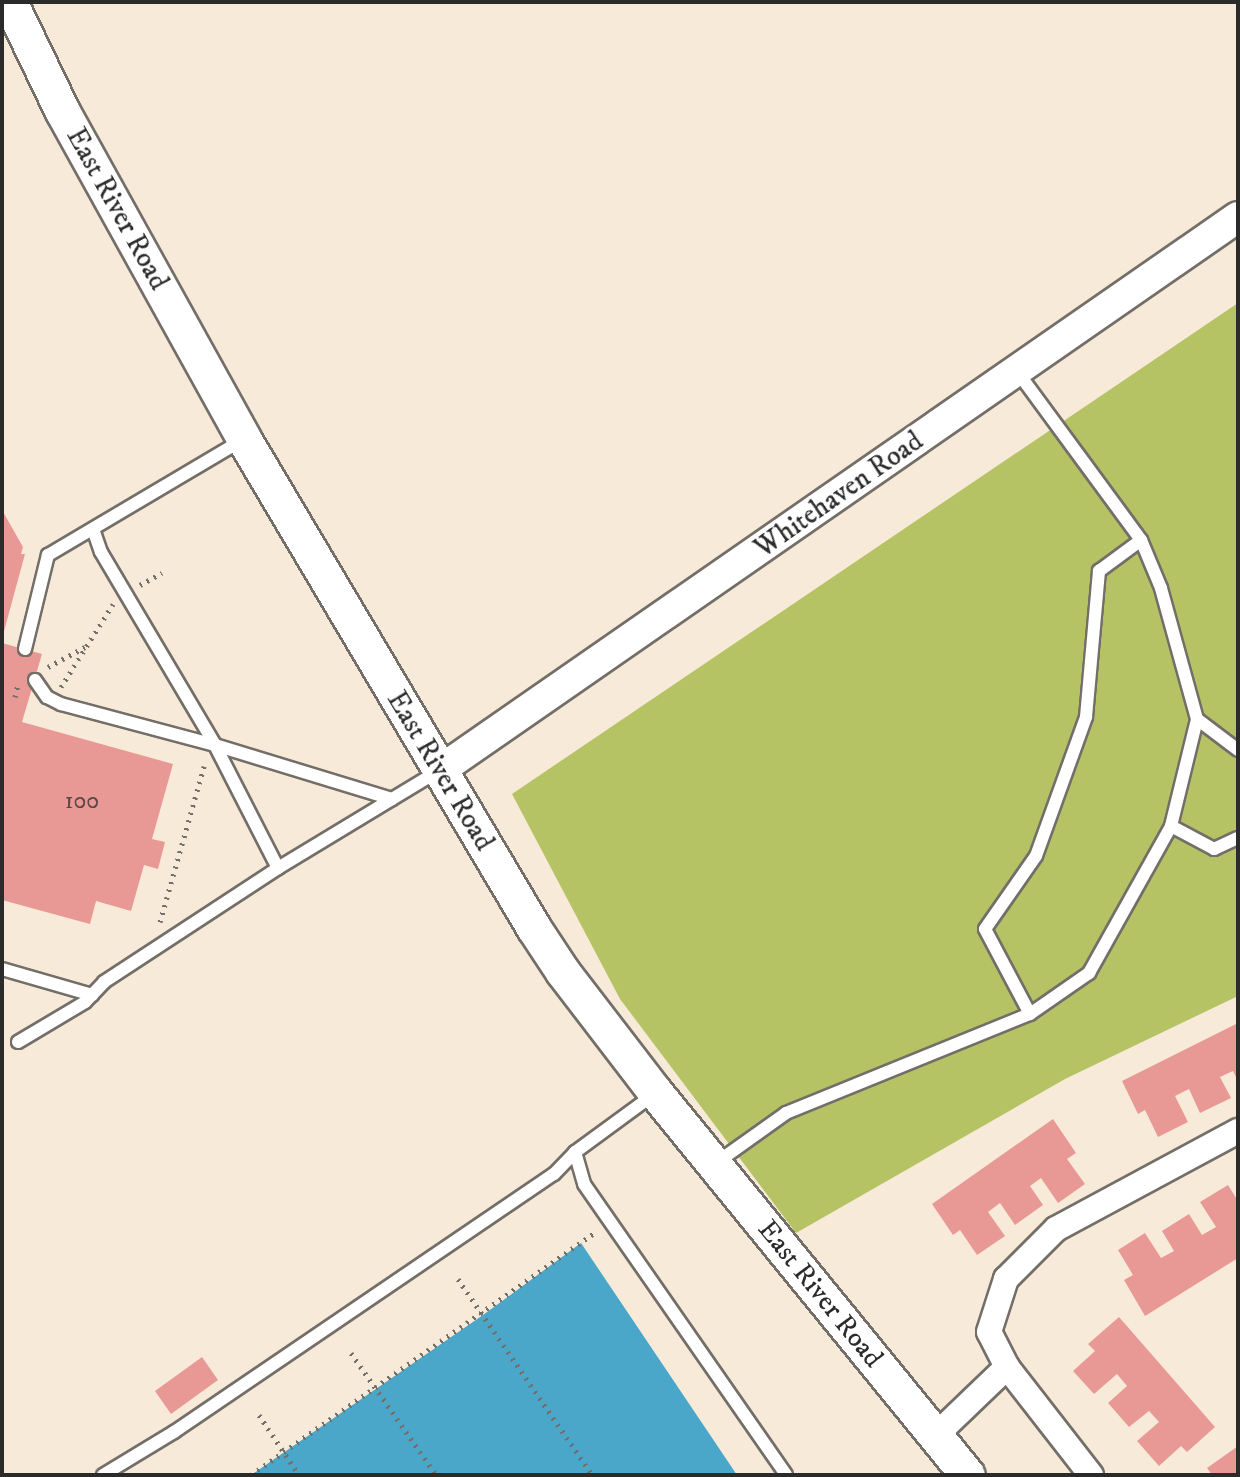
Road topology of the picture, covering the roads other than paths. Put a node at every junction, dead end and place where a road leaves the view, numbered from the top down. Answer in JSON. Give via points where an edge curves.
{"nodes":[{"id":1,"x":10,"y":2,"type":"edge"},
{"id":2,"x":1238,"y":217,"type":"edge"},
{"id":3,"x":1017,"y":371,"type":"junction"},
{"id":4,"x":244,"y":439,"type":"junction"},
{"id":5,"x":93,"y":529,"type":"junction"},
{"id":6,"x":1141,"y":540,"type":"junction"},
{"id":7,"x":25,"y":649,"type":"dead end"},
{"id":8,"x":35,"y":680,"type":"dead end"},
{"id":9,"x":1197,"y":719,"type":"junction"},
{"id":10,"x":215,"y":745,"type":"junction"},
{"id":11,"x":1238,"y":750,"type":"edge"},
{"id":12,"x":439,"y":771,"type":"junction"},
{"id":13,"x":392,"y":799,"type":"junction"},
{"id":14,"x":1171,"y":826,"type":"junction"},
{"id":15,"x":1238,"y":838,"type":"edge"},
{"id":16,"x":278,"y":868,"type":"junction"},
{"id":17,"x":2,"y":969,"type":"edge"},
{"id":18,"x":92,"y":995,"type":"junction"},
{"id":19,"x":1030,"y":1014,"type":"junction"},
{"id":20,"x":18,"y":1042,"type":"dead end"},
{"id":21,"x":656,"y":1093,"type":"junction"},
{"id":22,"x":1238,"y":1131,"type":"edge"},
{"id":23,"x":575,"y":1152,"type":"junction"},
{"id":24,"x":714,"y":1164,"type":"junction"},
{"id":25,"x":1007,"y":1367,"type":"junction"},
{"id":26,"x":935,"y":1436,"type":"junction"},
{"id":27,"x":103,"y":1475,"type":"edge"},
{"id":28,"x":786,"y":1475,"type":"edge"},
{"id":29,"x":967,"y":1475,"type":"edge"},
{"id":30,"x":1091,"y":1475,"type":"edge"}],
"edges":[{"from":1,"to":4,"type":"main road","name":"East River Road","via":[[63,112]]},
{"from":2,"to":3,"type":"street","name":"Whitehaven Road"},
{"from":3,"to":6,"type":"lane"},
{"from":3,"to":12,"type":"street","name":"Whitehaven Road"},
{"from":4,"to":5,"type":"lane"},
{"from":4,"to":12,"type":"main road","name":"East River Road"},
{"from":5,"to":7,"type":"lane","via":[[48,555]]},
{"from":5,"to":10,"type":"lane","via":[[101,552]]},
{"from":6,"to":9,"type":"lane","via":[[1161,588]]},
{"from":6,"to":19,"type":"lane","via":[[1099,571],[1086,717],[1036,856],[985,929]]},
{"from":8,"to":10,"type":"lane","via":[[47,697],[61,704]]},
{"from":9,"to":11,"type":"lane"},
{"from":9,"to":14,"type":"lane"},
{"from":10,"to":13,"type":"lane"},
{"from":10,"to":16,"type":"lane"},
{"from":12,"to":13,"type":"lane"},
{"from":12,"to":21,"type":"main road","name":"East River Road","via":[[563,972]]},
{"from":13,"to":16,"type":"lane"},
{"from":14,"to":15,"type":"lane","via":[[1214,849]]},
{"from":14,"to":19,"type":"lane","via":[[1089,973]]},
{"from":16,"to":18,"type":"lane"},
{"from":17,"to":18,"type":"lane"},
{"from":18,"to":20,"type":"lane"},
{"from":19,"to":24,"type":"lane","via":[[786,1113]]},
{"from":21,"to":23,"type":"lane"},
{"from":21,"to":24,"type":"main road","name":"East River Road"},
{"from":22,"to":25,"type":"street","via":[[1056,1229],[1006,1279],[989,1332]]},
{"from":23,"to":27,"type":"lane","via":[[541,1183]]},
{"from":23,"to":28,"type":"lane","via":[[584,1184]]},
{"from":24,"to":26,"type":"main road","name":"East River Road"},
{"from":25,"to":26,"type":"street"},
{"from":25,"to":30,"type":"street"},
{"from":26,"to":29,"type":"main road","name":"East River Road"}]}
